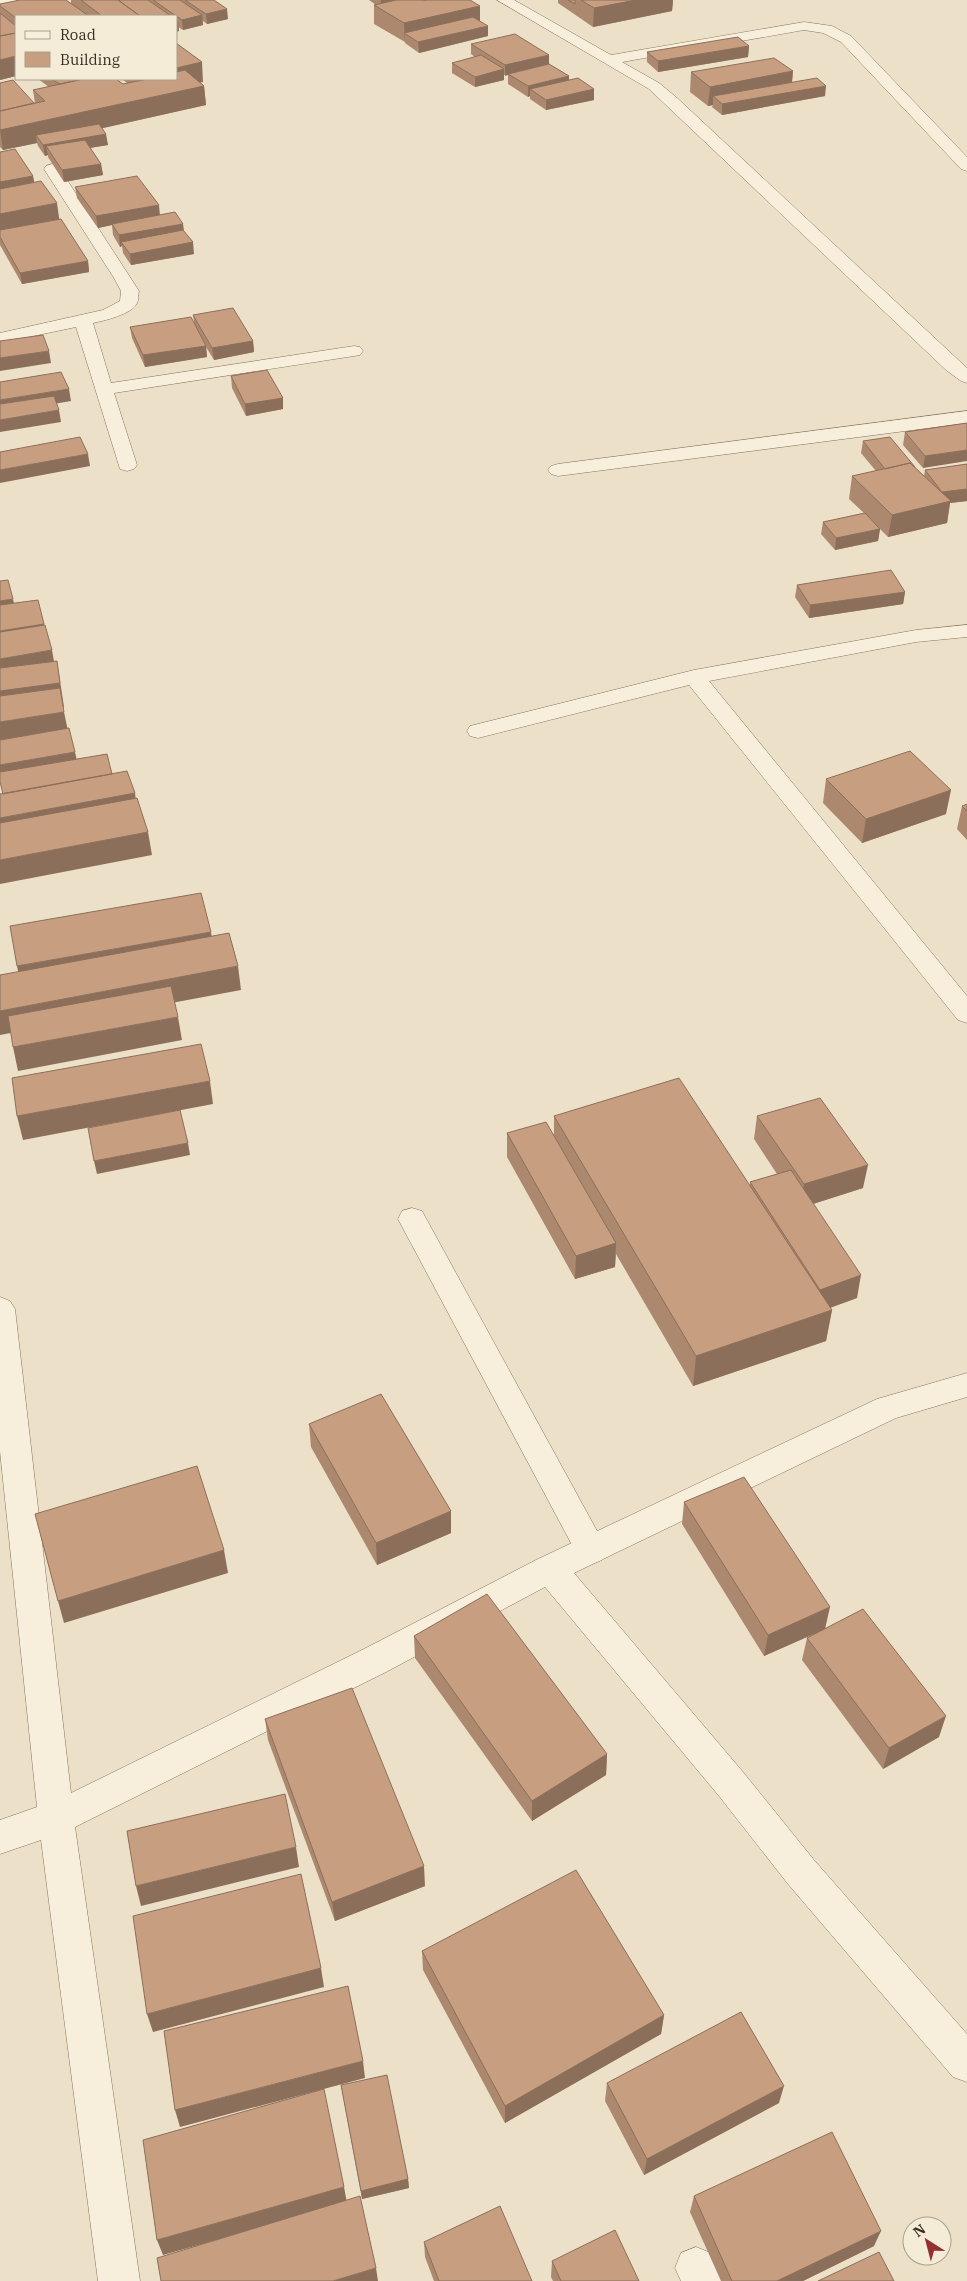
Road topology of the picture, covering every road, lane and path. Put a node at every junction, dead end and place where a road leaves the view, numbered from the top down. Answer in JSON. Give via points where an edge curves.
{"nodes":[{"id":1,"x":10,"y":0,"type":"edge"},
{"id":2,"x":504,"y":0,"type":"edge"},
{"id":3,"x":0,"y":2,"type":"edge"},
{"id":4,"x":608,"y":60,"type":"junction"},
{"id":5,"x":967,"y":166,"type":"edge"},
{"id":6,"x":52,"y":170,"type":"edge"},
{"id":7,"x":83,"y":320,"type":"junction"},
{"id":8,"x":0,"y":338,"type":"edge"},
{"id":9,"x":354,"y":351,"type":"dead end"},
{"id":10,"x":967,"y":376,"type":"edge"},
{"id":11,"x":106,"y":389,"type":"junction"},
{"id":12,"x":967,"y":417,"type":"edge"},
{"id":13,"x":127,"y":465,"type":"dead end"},
{"id":14,"x":558,"y":470,"type":"dead end"},
{"id":15,"x":967,"y":631,"type":"edge"},
{"id":16,"x":694,"y":677,"type":"junction"},
{"id":17,"x":478,"y":731,"type":"dead end"},
{"id":18,"x":967,"y":1014,"type":"edge"},
{"id":19,"x":412,"y":1219,"type":"dead end"},
{"id":20,"x":0,"y":1309,"type":"edge"},
{"id":21,"x":967,"y":1384,"type":"edge"},
{"id":22,"x":591,"y":1550,"type":"junction"},
{"id":23,"x":550,"y":1568,"type":"junction"},
{"id":24,"x":56,"y":1818,"type":"junction"},
{"id":25,"x":0,"y":1837,"type":"edge"},
{"id":26,"x":967,"y":2063,"type":"edge"},
{"id":27,"x":119,"y":2281,"type":"edge"}],
"edges":[{"from":1,"to":3,"type":"street"},
{"from":2,"to":4,"type":"street"},
{"from":4,"to":5,"type":"street","via":[[804,26],[827,29],[846,39]]},
{"from":4,"to":10,"type":"street","via":[[672,100],[952,366]]},
{"from":6,"to":7,"type":"street","via":[[130,291],[129,303],[109,314]]},
{"from":7,"to":8,"type":"street"},
{"from":7,"to":11,"type":"street"},
{"from":9,"to":11,"type":"street"},
{"from":11,"to":13,"type":"street"},
{"from":12,"to":14,"type":"street"},
{"from":15,"to":16,"type":"street","via":[[916,636]]},
{"from":16,"to":17,"type":"street"},
{"from":16,"to":18,"type":"street"},
{"from":19,"to":22,"type":"street"},
{"from":20,"to":24,"type":"street"},
{"from":21,"to":22,"type":"street","via":[[888,1408]]},
{"from":22,"to":23,"type":"street"},
{"from":23,"to":24,"type":"street","via":[[374,1661]]},
{"from":23,"to":26,"type":"street","via":[[801,1872]]},
{"from":24,"to":25,"type":"street"},
{"from":24,"to":27,"type":"street"}]}
